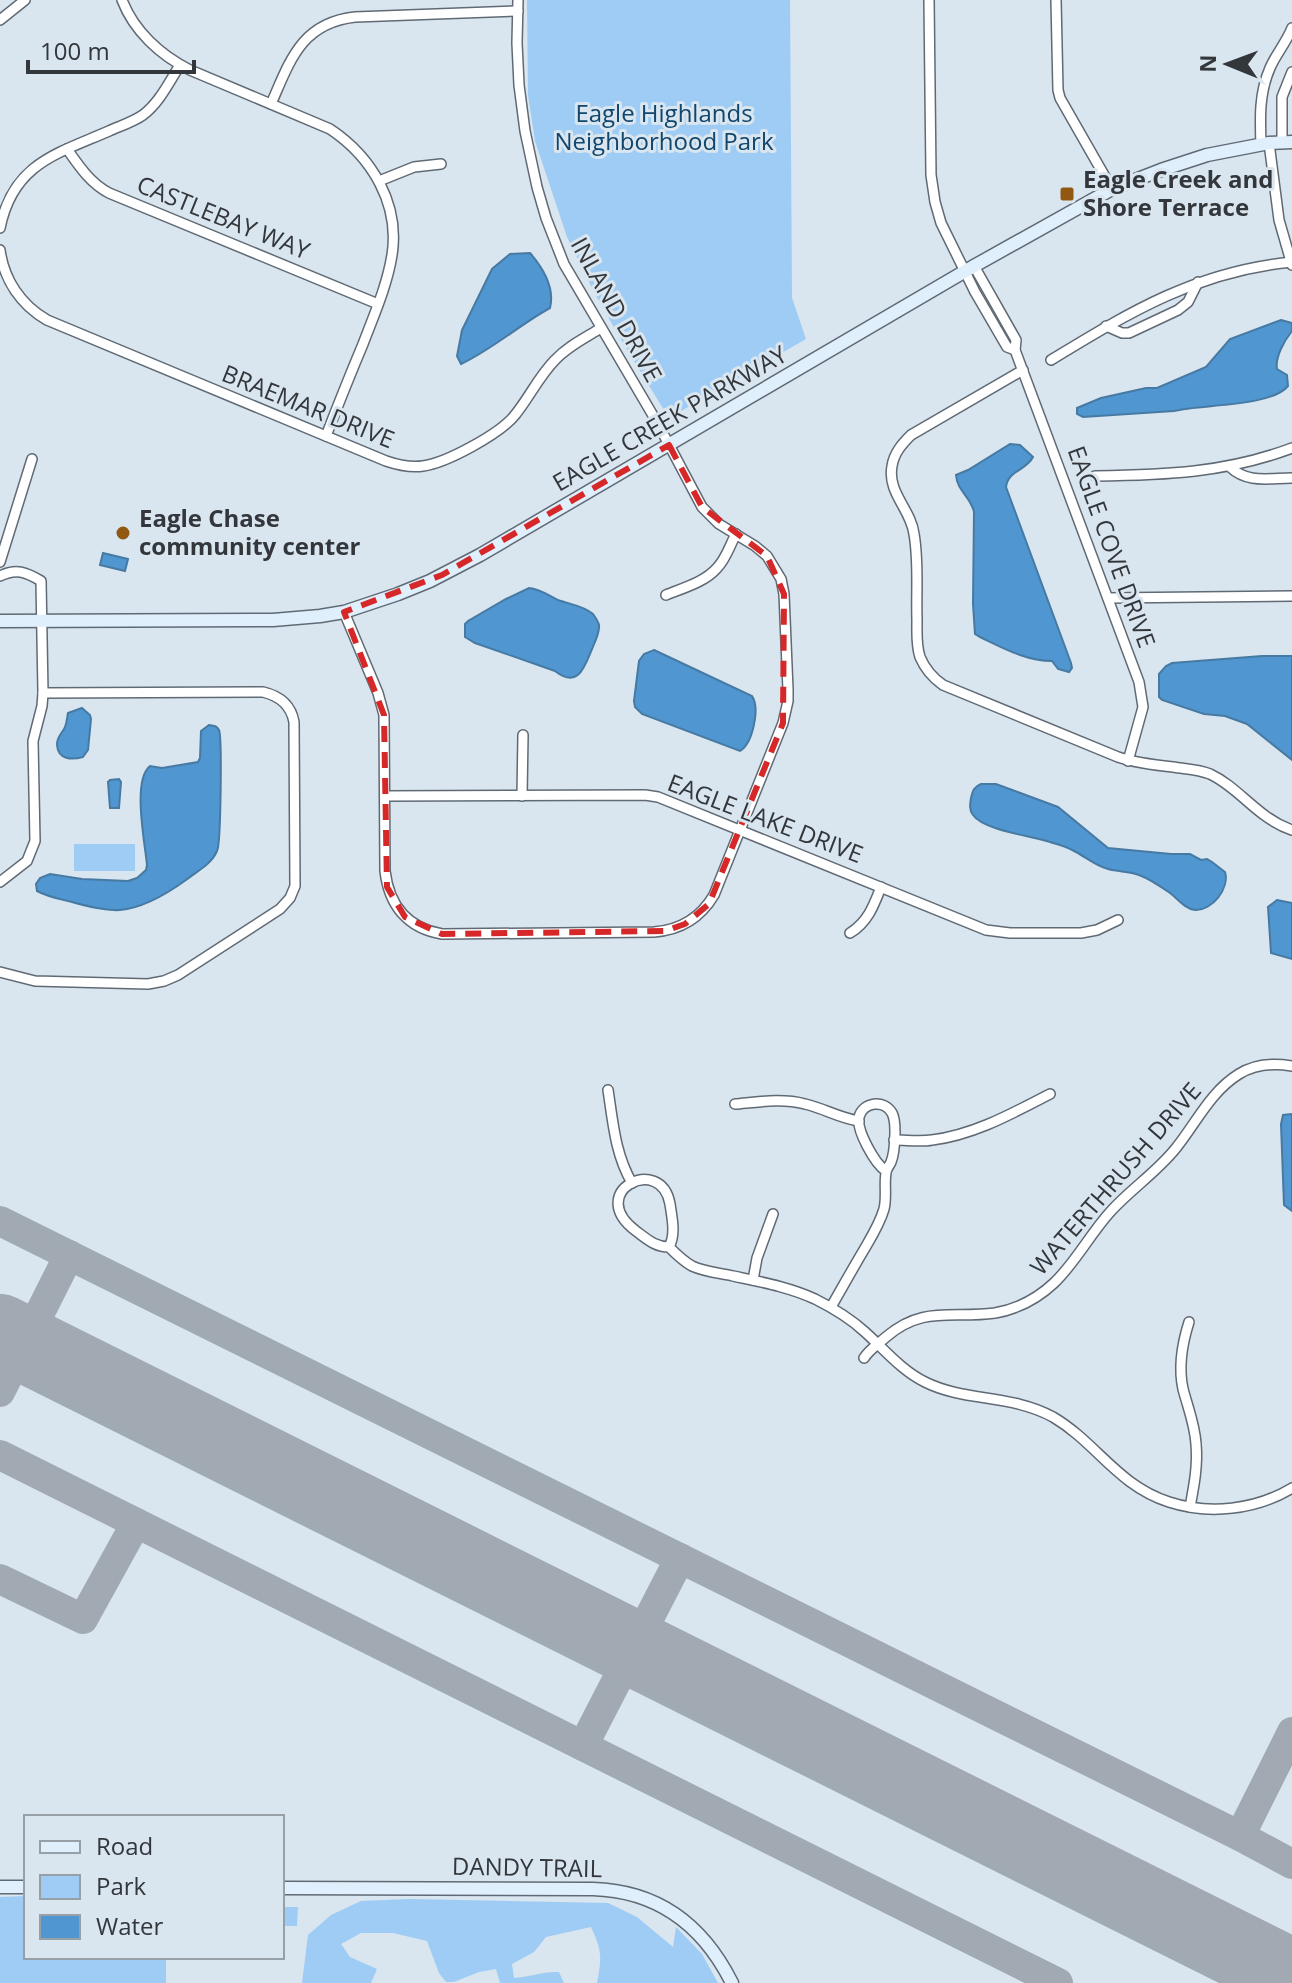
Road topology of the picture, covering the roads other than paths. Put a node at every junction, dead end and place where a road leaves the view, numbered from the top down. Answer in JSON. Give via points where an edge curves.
{"nodes":[{"id":1,"x":25,"y":0,"type":"edge"},
{"id":2,"x":122,"y":0,"type":"edge"},
{"id":3,"x":929,"y":0,"type":"edge"},
{"id":4,"x":1056,"y":0,"type":"edge"},
{"id":5,"x":518,"y":5,"type":"edge"},
{"id":6,"x":0,"y":20,"type":"edge"},
{"id":7,"x":1292,"y":28,"type":"edge"},
{"id":8,"x":180,"y":65,"type":"junction"},
{"id":9,"x":1292,"y":72,"type":"edge"},
{"id":10,"x":271,"y":104,"type":"junction"},
{"id":11,"x":1276,"y":143,"type":"edge"},
{"id":12,"x":67,"y":149,"type":"junction"},
{"id":13,"x":441,"y":164,"type":"dead end"},
{"id":14,"x":379,"y":181,"type":"junction"},
{"id":15,"x":1112,"y":189,"type":"junction"},
{"id":16,"x":0,"y":228,"type":"edge"},
{"id":17,"x":0,"y":252,"type":"edge"},
{"id":18,"x":1291,"y":263,"type":"edge"},
{"id":19,"x":970,"y":269,"type":"junction"},
{"id":20,"x":1198,"y":282,"type":"junction"},
{"id":21,"x":378,"y":304,"type":"junction"},
{"id":22,"x":1106,"y":326,"type":"junction"},
{"id":23,"x":601,"y":328,"type":"junction"},
{"id":24,"x":1051,"y":360,"type":"dead end"},
{"id":25,"x":1023,"y":370,"type":"junction"},
{"id":26,"x":326,"y":436,"type":"junction"},
{"id":27,"x":669,"y":445,"type":"junction"},
{"id":28,"x":1292,"y":448,"type":"edge"},
{"id":29,"x":32,"y":459,"type":"dead end"},
{"id":30,"x":1230,"y":467,"type":"junction"},
{"id":31,"x":1095,"y":476,"type":"dead end"},
{"id":32,"x":1292,"y":478,"type":"edge"},
{"id":33,"x":736,"y":534,"type":"junction"},
{"id":34,"x":0,"y":562,"type":"edge"},
{"id":35,"x":0,"y":576,"type":"edge"},
{"id":36,"x":666,"y":595,"type":"dead end"},
{"id":37,"x":1292,"y":596,"type":"edge"},
{"id":38,"x":1108,"y":598,"type":"junction"},
{"id":39,"x":344,"y":612,"type":"junction"},
{"id":40,"x":40,"y":619,"type":"junction"},
{"id":41,"x":0,"y":621,"type":"edge"},
{"id":42,"x":43,"y":693,"type":"junction"},
{"id":43,"x":523,"y":735,"type":"dead end"},
{"id":44,"x":1128,"y":761,"type":"junction"},
{"id":45,"x":385,"y":796,"type":"junction"},
{"id":46,"x":522,"y":796,"type":"junction"},
{"id":47,"x":1292,"y":830,"type":"edge"},
{"id":48,"x":740,"y":831,"type":"junction"},
{"id":49,"x":0,"y":882,"type":"edge"},
{"id":50,"x":881,"y":887,"type":"junction"},
{"id":51,"x":1118,"y":920,"type":"dead end"},
{"id":52,"x":850,"y":933,"type":"dead end"},
{"id":53,"x":0,"y":972,"type":"edge"},
{"id":54,"x":1292,"y":1066,"type":"edge"},
{"id":55,"x":608,"y":1090,"type":"dead end"},
{"id":56,"x":1050,"y":1094,"type":"dead end"},
{"id":57,"x":735,"y":1104,"type":"dead end"},
{"id":58,"x":859,"y":1121,"type":"junction"},
{"id":59,"x":894,"y":1140,"type":"junction"},
{"id":60,"x":886,"y":1171,"type":"junction"},
{"id":61,"x":632,"y":1183,"type":"junction"},
{"id":62,"x":773,"y":1214,"type":"dead end"},
{"id":63,"x":669,"y":1247,"type":"junction"},
{"id":64,"x":753,"y":1280,"type":"junction"},
{"id":65,"x":831,"y":1307,"type":"junction"},
{"id":66,"x":1189,"y":1322,"type":"dead end"},
{"id":67,"x":878,"y":1344,"type":"junction"},
{"id":68,"x":864,"y":1358,"type":"dead end"},
{"id":69,"x":1292,"y":1488,"type":"edge"},
{"id":70,"x":1190,"y":1507,"type":"junction"},
{"id":71,"x":0,"y":1887,"type":"edge"},
{"id":72,"x":24,"y":1887,"type":"edge"},
{"id":73,"x":284,"y":1888,"type":"edge"},
{"id":74,"x":732,"y":1983,"type":"edge"}],
"edges":[{"from":1,"to":6,"type":"street"},
{"from":2,"to":8,"type":"street","via":[[144,36]]},
{"from":3,"to":19,"type":"street","name":"EAGLE COVE DRIVE","via":[[934,196],[941,223]]},
{"from":4,"to":15,"type":"street","via":[[1060,98]]},
{"from":5,"to":10,"type":"street","via":[[330,23],[297,48]]},
{"from":5,"to":23,"type":"street","name":"INLAND DRIVE","via":[[521,101],[537,187],[564,264]]},
{"from":7,"to":11,"type":"street","via":[[1260,101]]},
{"from":8,"to":10,"type":"street"},
{"from":8,"to":12,"type":"street","via":[[161,97],[143,114]]},
{"from":9,"to":11,"type":"street","via":[[1282,97]]},
{"from":10,"to":14,"type":"street","via":[[339,135]]},
{"from":11,"to":15,"type":"main road","name":"EAGLE CREEK PARKWAY","via":[[1192,159]]},
{"from":11,"to":18,"type":"street","via":[[1274,192]]},
{"from":12,"to":16,"type":"street","via":[[25,176],[9,197]]},
{"from":12,"to":21,"type":"street","name":"CASTLEBAY WAY","via":[[88,178],[109,193]]},
{"from":13,"to":14,"type":"street","via":[[414,167]]},
{"from":14,"to":21,"type":"street","via":[[393,231]]},
{"from":15,"to":19,"type":"main road","name":"EAGLE CREEK PARKWAY"},
{"from":17,"to":26,"type":"street","name":"BRAEMAR DRIVE","via":[[13,288],[42,317]]},
{"from":18,"to":20,"type":"street"},
{"from":19,"to":25,"type":"street","name":"EAGLE COVE DRIVE","via":[[975,292]]},
{"from":19,"to":27,"type":"main road","name":"EAGLE CREEK PARKWAY"},
{"from":20,"to":22,"type":"street"},
{"from":20,"to":22,"type":"street","via":[[1188,302],[1174,313],[1129,333]]},
{"from":21,"to":26,"type":"street"},
{"from":22,"to":24,"type":"street"},
{"from":23,"to":26,"type":"street","name":"BRAEMAR DRIVE","via":[[553,361],[505,426],[437,463],[401,465]]},
{"from":23,"to":27,"type":"street","name":"INLAND DRIVE"},
{"from":25,"to":38,"type":"street","name":"EAGLE COVE DRIVE"},
{"from":25,"to":44,"type":"street","via":[[911,435],[892,465],[896,496],[914,531],[922,661],[943,685]]},
{"from":27,"to":33,"type":"street","name":"INLAND DRIVE","via":[[702,507]]},
{"from":27,"to":39,"type":"main road","name":"EAGLE CREEK PARKWAY","via":[[442,575]]},
{"from":28,"to":30,"type":"street"},
{"from":29,"to":34,"type":"street"},
{"from":30,"to":31,"type":"street"},
{"from":30,"to":32,"type":"street","via":[[1247,478]]},
{"from":33,"to":36,"type":"street","via":[[715,571]]},
{"from":33,"to":48,"type":"street","name":"INLAND DRIVE","via":[[767,556],[782,584],[788,690],[783,723]]},
{"from":35,"to":40,"type":"street","via":[[19,571],[41,581]]},
{"from":37,"to":38,"type":"street"},
{"from":38,"to":44,"type":"street","name":"EAGLE COVE DRIVE","via":[[1143,694]]},
{"from":39,"to":40,"type":"main road","name":"EAGLE CREEK PARKWAY","via":[[273,620]]},
{"from":39,"to":45,"type":"street","via":[[382,707]]},
{"from":40,"to":41,"type":"main road","name":"EAGLE CREEK PARKWAY"},
{"from":40,"to":42,"type":"street"},
{"from":42,"to":49,"type":"street","via":[[33,741],[35,841],[27,861]]},
{"from":42,"to":53,"type":"street","via":[[258,691],[282,700],[294,722],[295,883],[280,909],[164,981],[35,981]]},
{"from":43,"to":46,"type":"street"},
{"from":44,"to":47,"type":"street","via":[[1209,774],[1270,820]]},
{"from":45,"to":46,"type":"street","name":"EAGLE LAKE DRIVE"},
{"from":45,"to":48,"type":"street","name":"INLAND DRIVE","via":[[387,887],[409,920],[447,934],[675,929],[709,904]]},
{"from":46,"to":48,"type":"street","name":"EAGLE LAKE DRIVE","via":[[651,796]]},
{"from":48,"to":50,"type":"street","name":"EAGLE LAKE DRIVE"},
{"from":50,"to":51,"type":"street","name":"EAGLE LAKE DRIVE","via":[[996,932],[1081,933]]},
{"from":50,"to":52,"type":"street","via":[[869,915]]},
{"from":54,"to":67,"type":"street","name":"WATERTHRUSH DRIVE","via":[[1261,1066],[1232,1079],[1041,1294],[997,1312],[925,1316]]},
{"from":55,"to":61,"type":"street","via":[[619,1156]]},
{"from":56,"to":59,"type":"street","via":[[963,1133],[927,1141]]},
{"from":57,"to":58,"type":"street","via":[[796,1102]]},
{"from":58,"to":59,"type":"street","via":[[871,1104],[884,1105],[895,1119]]},
{"from":58,"to":60,"type":"street","via":[[878,1166]]},
{"from":59,"to":60,"type":"street"},
{"from":60,"to":65,"type":"street","via":[[882,1214]]},
{"from":61,"to":63,"type":"street","via":[[650,1180],[666,1191],[674,1234]]},
{"from":61,"to":63,"type":"street","via":[[619,1195],[621,1216],[652,1243]]},
{"from":62,"to":64,"type":"street"},
{"from":63,"to":64,"type":"street","via":[[693,1266]]},
{"from":64,"to":65,"type":"street"},
{"from":65,"to":67,"type":"street"},
{"from":66,"to":70,"type":"street","via":[[1181,1367],[1196,1445]]},
{"from":67,"to":68,"type":"street","name":"WATERTHRUSH DRIVE"},
{"from":67,"to":70,"type":"street","via":[[928,1384],[1044,1413],[1074,1432],[1130,1483]]},
{"from":69,"to":70,"type":"street","via":[[1248,1505]]},
{"from":71,"to":72,"type":"main road"},
{"from":73,"to":74,"type":"main road","name":"DANDY TRAIL","via":[[619,1891],[658,1904],[688,1923],[716,1954]]}]}
